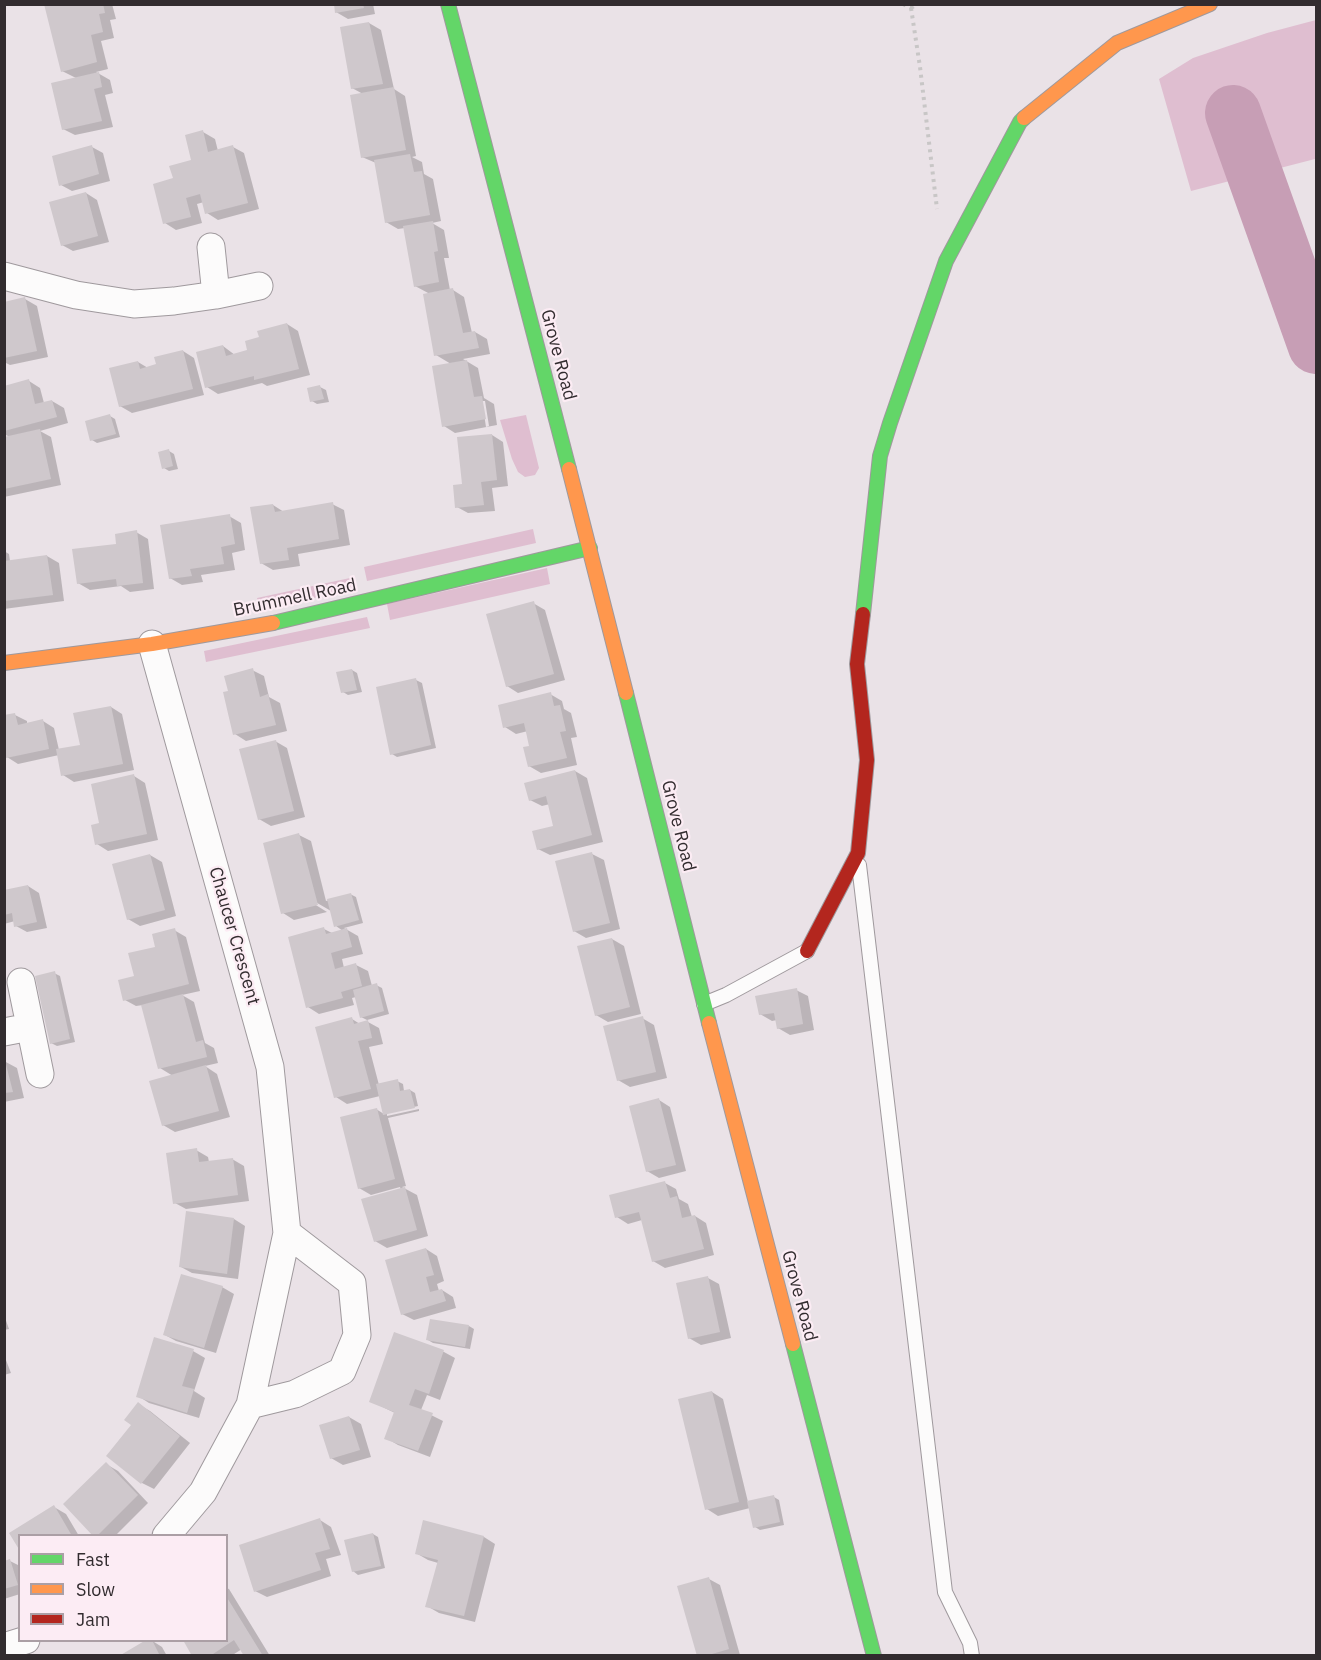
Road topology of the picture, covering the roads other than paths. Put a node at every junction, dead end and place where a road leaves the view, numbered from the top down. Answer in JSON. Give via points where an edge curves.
{"nodes":[{"id":1,"x":448,"y":4,"type":"edge"},
{"id":2,"x":1210,"y":4,"type":"edge"},
{"id":3,"x":211,"y":247,"type":"dead end"},
{"id":4,"x":4,"y":276,"type":"edge"},
{"id":5,"x":259,"y":286,"type":"dead end"},
{"id":6,"x":216,"y":295,"type":"junction"},
{"id":7,"x":590,"y":548,"type":"junction"},
{"id":8,"x":152,"y":644,"type":"junction"},
{"id":9,"x":4,"y":663,"type":"edge"},
{"id":10,"x":858,"y":853,"type":"junction"},
{"id":11,"x":807,"y":951,"type":"joint"},
{"id":12,"x":21,"y":982,"type":"dead end"},
{"id":13,"x":704,"y":1004,"type":"junction"},
{"id":14,"x":17,"y":1030,"type":"edge"},
{"id":15,"x":40,"y":1074,"type":"dead end"},
{"id":16,"x":287,"y":1233,"type":"junction"},
{"id":17,"x":250,"y":1405,"type":"junction"},
{"id":18,"x":168,"y":1534,"type":"edge"},
{"id":19,"x":22,"y":1642,"type":"edge"},
{"id":20,"x":4,"y":1647,"type":"edge"},
{"id":21,"x":874,"y":1656,"type":"edge"},
{"id":22,"x":972,"y":1656,"type":"edge"}],
"edges":[{"from":1,"to":7,"type":"street","name":"Grove Road"},
{"from":2,"to":10,"type":"street","via":[[1118,43],[1020,122],[946,261],[880,456],[857,664],[867,760]]},
{"from":3,"to":6,"type":"street"},
{"from":4,"to":6,"type":"street","via":[[76,295],[134,304]]},
{"from":5,"to":6,"type":"street"},
{"from":7,"to":8,"type":"street","name":"Brummell Road","via":[[283,621]]},
{"from":7,"to":13,"type":"street","name":"Grove Road"},
{"from":8,"to":9,"type":"street","name":"Brummell Road"},
{"from":8,"to":16,"type":"street","name":"Chaucer Crescent","via":[[270,1067]]},
{"from":10,"to":11,"type":"street"},
{"from":10,"to":22,"type":"lane","via":[[945,1592],[970,1643]]},
{"from":11,"to":13,"type":"lane"},
{"from":12,"to":14,"type":"street"},
{"from":13,"to":21,"type":"street","name":"Grove Road"},
{"from":14,"to":15,"type":"street"},
{"from":16,"to":17,"type":"street","name":"Chaucer Crescent"},
{"from":16,"to":17,"type":"street","via":[[352,1284],[357,1335],[342,1371],[295,1394]]},
{"from":17,"to":18,"type":"street","name":"Chaucer Crescent","via":[[203,1492]]},
{"from":19,"to":20,"type":"street"}]}
